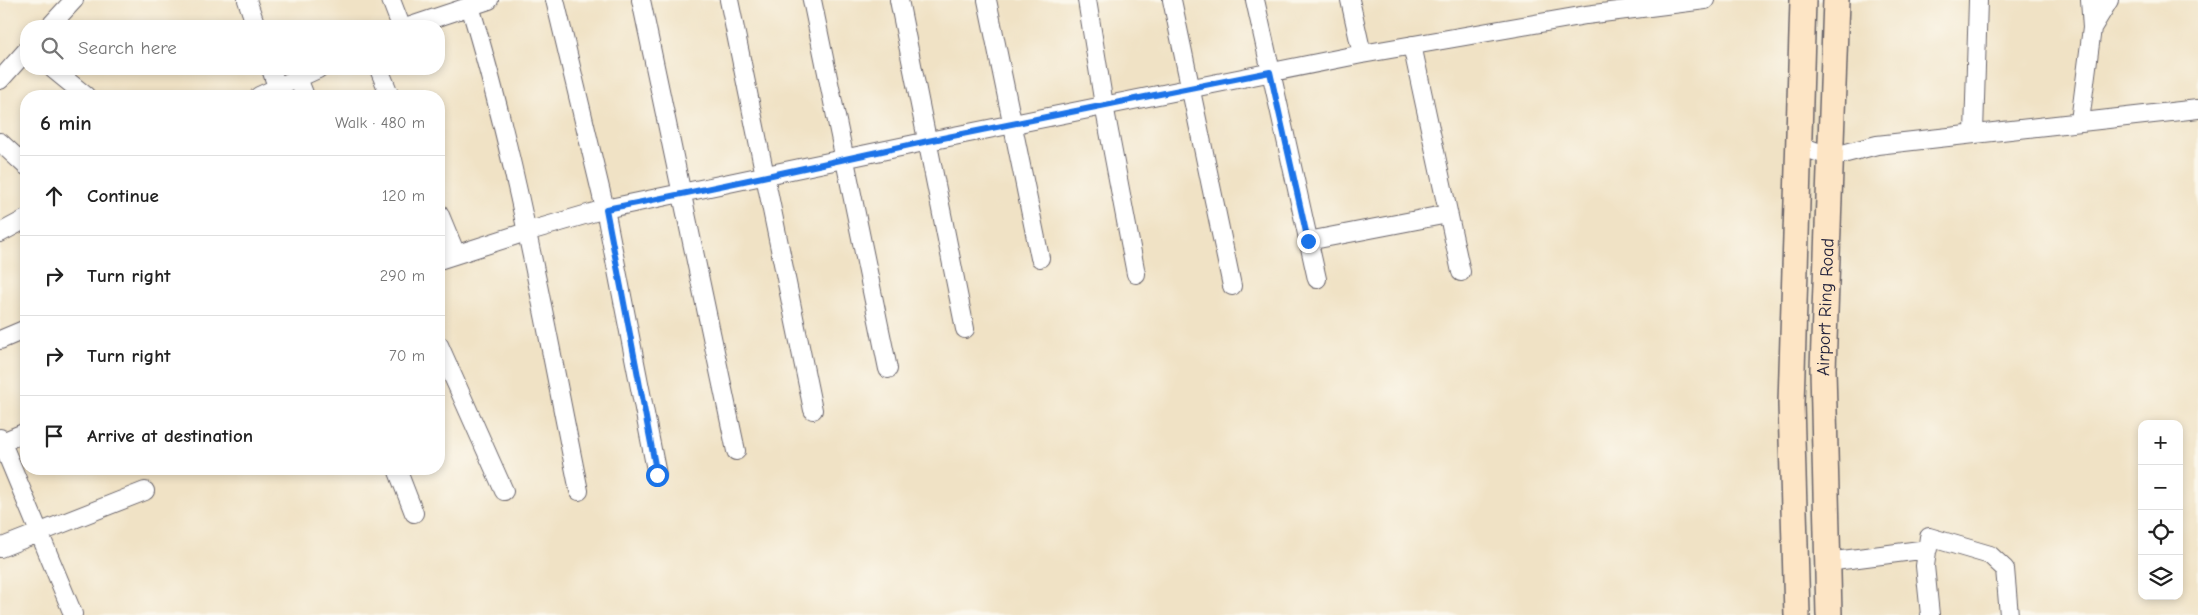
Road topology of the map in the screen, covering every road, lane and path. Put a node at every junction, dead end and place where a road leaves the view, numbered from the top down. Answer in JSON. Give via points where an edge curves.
{"nodes":[{"id":1,"x":74,"y":0,"type":"edge"},
{"id":2,"x":247,"y":0,"type":"edge"},
{"id":3,"x":391,"y":0,"type":"edge"},
{"id":4,"x":490,"y":0,"type":"edge"},
{"id":5,"x":555,"y":0,"type":"edge"},
{"id":6,"x":641,"y":0,"type":"edge"},
{"id":7,"x":729,"y":0,"type":"edge"},
{"id":8,"x":812,"y":0,"type":"edge"},
{"id":9,"x":899,"y":0,"type":"edge"},
{"id":10,"x":987,"y":0,"type":"edge"},
{"id":11,"x":1087,"y":0,"type":"edge"},
{"id":12,"x":1172,"y":0,"type":"edge"},
{"id":13,"x":1255,"y":0,"type":"edge"},
{"id":14,"x":1350,"y":0,"type":"edge"},
{"id":15,"x":1705,"y":0,"type":"edge"},
{"id":16,"x":1803,"y":0,"type":"edge"},
{"id":17,"x":1836,"y":0,"type":"edge"},
{"id":18,"x":1978,"y":0,"type":"edge"},
{"id":19,"x":2090,"y":0,"type":"edge"},
{"id":20,"x":2109,"y":0,"type":"edge"},
{"id":21,"x":470,"y":6,"type":"junction"},
{"id":22,"x":56,"y":20,"type":"edge"},
{"id":23,"x":254,"y":20,"type":"edge"},
{"id":24,"x":399,"y":20,"type":"edge"},
{"id":25,"x":428,"y":20,"type":"edge"},
{"id":26,"x":2092,"y":28,"type":"junction"},
{"id":27,"x":1412,"y":45,"type":"junction"},
{"id":28,"x":1362,"y":54,"type":"junction"},
{"id":29,"x":20,"y":58,"type":"edge"},
{"id":30,"x":1270,"y":72,"type":"junction"},
{"id":31,"x":60,"y":75,"type":"edge"},
{"id":32,"x":273,"y":75,"type":"edge"},
{"id":33,"x":305,"y":75,"type":"edge"},
{"id":34,"x":381,"y":75,"type":"edge"},
{"id":35,"x":298,"y":78,"type":"junction"},
{"id":36,"x":0,"y":80,"type":"edge"},
{"id":37,"x":277,"y":87,"type":"junction"},
{"id":38,"x":1190,"y":88,"type":"junction"},
{"id":39,"x":79,"y":90,"type":"edge"},
{"id":40,"x":271,"y":90,"type":"edge"},
{"id":41,"x":303,"y":90,"type":"edge"},
{"id":42,"x":388,"y":90,"type":"edge"},
{"id":43,"x":1104,"y":105,"type":"junction"},
{"id":44,"x":2198,"y":109,"type":"edge"},
{"id":45,"x":2080,"y":121,"type":"junction"},
{"id":46,"x":1013,"y":124,"type":"junction"},
{"id":47,"x":1974,"y":133,"type":"junction"},
{"id":48,"x":929,"y":141,"type":"junction"},
{"id":49,"x":0,"y":142,"type":"edge"},
{"id":50,"x":1798,"y":145,"type":"junction"},
{"id":51,"x":1831,"y":156,"type":"junction"},
{"id":52,"x":20,"y":160,"type":"edge"},
{"id":53,"x":844,"y":160,"type":"junction"},
{"id":54,"x":764,"y":175,"type":"junction"},
{"id":55,"x":682,"y":195,"type":"junction"},
{"id":56,"x":606,"y":209,"type":"junction"},
{"id":57,"x":1448,"y":214,"type":"junction"},
{"id":58,"x":20,"y":223,"type":"edge"},
{"id":59,"x":445,"y":227,"type":"edge"},
{"id":60,"x":526,"y":232,"type":"junction"},
{"id":61,"x":0,"y":233,"type":"edge"},
{"id":62,"x":1308,"y":241,"type":"junction"},
{"id":63,"x":456,"y":254,"type":"junction"},
{"id":64,"x":445,"y":258,"type":"edge"},
{"id":65,"x":1040,"y":258,"type":"dead end"},
{"id":66,"x":1461,"y":272,"type":"dead end"},
{"id":67,"x":1136,"y":274,"type":"dead end"},
{"id":68,"x":1317,"y":279,"type":"dead end"},
{"id":69,"x":1232,"y":286,"type":"dead end"},
{"id":70,"x":965,"y":328,"type":"dead end"},
{"id":71,"x":20,"y":332,"type":"edge"},
{"id":72,"x":0,"y":340,"type":"edge"},
{"id":73,"x":445,"y":358,"type":"edge"},
{"id":74,"x":888,"y":369,"type":"dead end"},
{"id":75,"x":813,"y":410,"type":"dead end"},
{"id":76,"x":20,"y":434,"type":"edge"},
{"id":77,"x":1,"y":441,"type":"edge"},
{"id":78,"x":736,"y":451,"type":"dead end"},
{"id":79,"x":398,"y":475,"type":"edge"},
{"id":80,"x":657,"y":475,"type":"dead end"},
{"id":81,"x":144,"y":491,"type":"dead end"},
{"id":82,"x":504,"y":491,"type":"dead end"},
{"id":83,"x":579,"y":491,"type":"dead end"},
{"id":84,"x":414,"y":513,"type":"dead end"},
{"id":85,"x":40,"y":531,"type":"junction"},
{"id":86,"x":0,"y":548,"type":"edge"},
{"id":87,"x":1928,"y":549,"type":"junction"},
{"id":88,"x":1827,"y":562,"type":"junction"},
{"id":89,"x":74,"y":614,"type":"dead end"},
{"id":90,"x":1797,"y":615,"type":"edge"},
{"id":91,"x":1829,"y":615,"type":"edge"},
{"id":92,"x":1930,"y":615,"type":"edge"},
{"id":93,"x":2009,"y":615,"type":"edge"}],
"edges":[{"from":1,"to":22,"type":"street"},
{"from":2,"to":23,"type":"street"},
{"from":3,"to":24,"type":"street"},
{"from":4,"to":21,"type":"street"},
{"from":5,"to":56,"type":"street"},
{"from":6,"to":55,"type":"street"},
{"from":7,"to":54,"type":"street"},
{"from":8,"to":53,"type":"street"},
{"from":9,"to":48,"type":"street"},
{"from":10,"to":46,"type":"street"},
{"from":11,"to":43,"type":"street"},
{"from":12,"to":38,"type":"street"},
{"from":13,"to":30,"type":"street"},
{"from":14,"to":28,"type":"street"},
{"from":15,"to":27,"type":"street","via":[[1586,15]]},
{"from":16,"to":50,"type":"main road","name":"Airport Ring Road"},
{"from":17,"to":51,"type":"main road","name":"Airport Ring Road"},
{"from":18,"to":47,"type":"street"},
{"from":19,"to":26,"type":"street"},
{"from":20,"to":26,"type":"street"},
{"from":21,"to":25,"type":"street"},
{"from":21,"to":60,"type":"street"},
{"from":26,"to":45,"type":"street"},
{"from":27,"to":28,"type":"street"},
{"from":27,"to":57,"type":"street"},
{"from":28,"to":30,"type":"street"},
{"from":29,"to":36,"type":"street"},
{"from":30,"to":38,"type":"street"},
{"from":30,"to":62,"type":"street"},
{"from":31,"to":39,"type":"street"},
{"from":32,"to":37,"type":"street"},
{"from":33,"to":35,"type":"street"},
{"from":34,"to":42,"type":"street"},
{"from":35,"to":37,"type":"street"},
{"from":35,"to":41,"type":"street"},
{"from":37,"to":40,"type":"street"},
{"from":38,"to":43,"type":"street"},
{"from":38,"to":69,"type":"street"},
{"from":43,"to":46,"type":"street"},
{"from":43,"to":67,"type":"street"},
{"from":44,"to":45,"type":"street"},
{"from":45,"to":47,"type":"street"},
{"from":46,"to":48,"type":"street"},
{"from":46,"to":65,"type":"street"},
{"from":47,"to":51,"type":"street","via":[[1877,145]]},
{"from":48,"to":53,"type":"street"},
{"from":48,"to":70,"type":"street"},
{"from":49,"to":52,"type":"street"},
{"from":50,"to":51,"type":"street"},
{"from":50,"to":90,"type":"main road","name":"Airport Ring Road","via":[[1791,404]]},
{"from":51,"to":88,"type":"main road","name":"Airport Ring Road","via":[[1823,369]]},
{"from":53,"to":54,"type":"street"},
{"from":53,"to":74,"type":"street"},
{"from":54,"to":55,"type":"street"},
{"from":54,"to":75,"type":"street"},
{"from":55,"to":56,"type":"street"},
{"from":55,"to":78,"type":"street"},
{"from":56,"to":60,"type":"street"},
{"from":56,"to":80,"type":"street"},
{"from":57,"to":62,"type":"street"},
{"from":57,"to":66,"type":"street"},
{"from":58,"to":61,"type":"street"},
{"from":59,"to":63,"type":"street"},
{"from":60,"to":63,"type":"street"},
{"from":60,"to":83,"type":"street"},
{"from":62,"to":68,"type":"street"},
{"from":63,"to":64,"type":"street"},
{"from":71,"to":72,"type":"street"},
{"from":73,"to":82,"type":"street"},
{"from":76,"to":77,"type":"street"},
{"from":77,"to":85,"type":"street"},
{"from":79,"to":84,"type":"street"},
{"from":81,"to":85,"type":"street"},
{"from":85,"to":86,"type":"street"},
{"from":85,"to":89,"type":"street"},
{"from":87,"to":88,"type":"street"},
{"from":87,"to":92,"type":"street","via":[[1925,566]]},
{"from":87,"to":93,"type":"street","via":[[1929,537],[1990,555],[2004,569]]},
{"from":88,"to":91,"type":"main road","name":"Airport Ring Road"}]}
